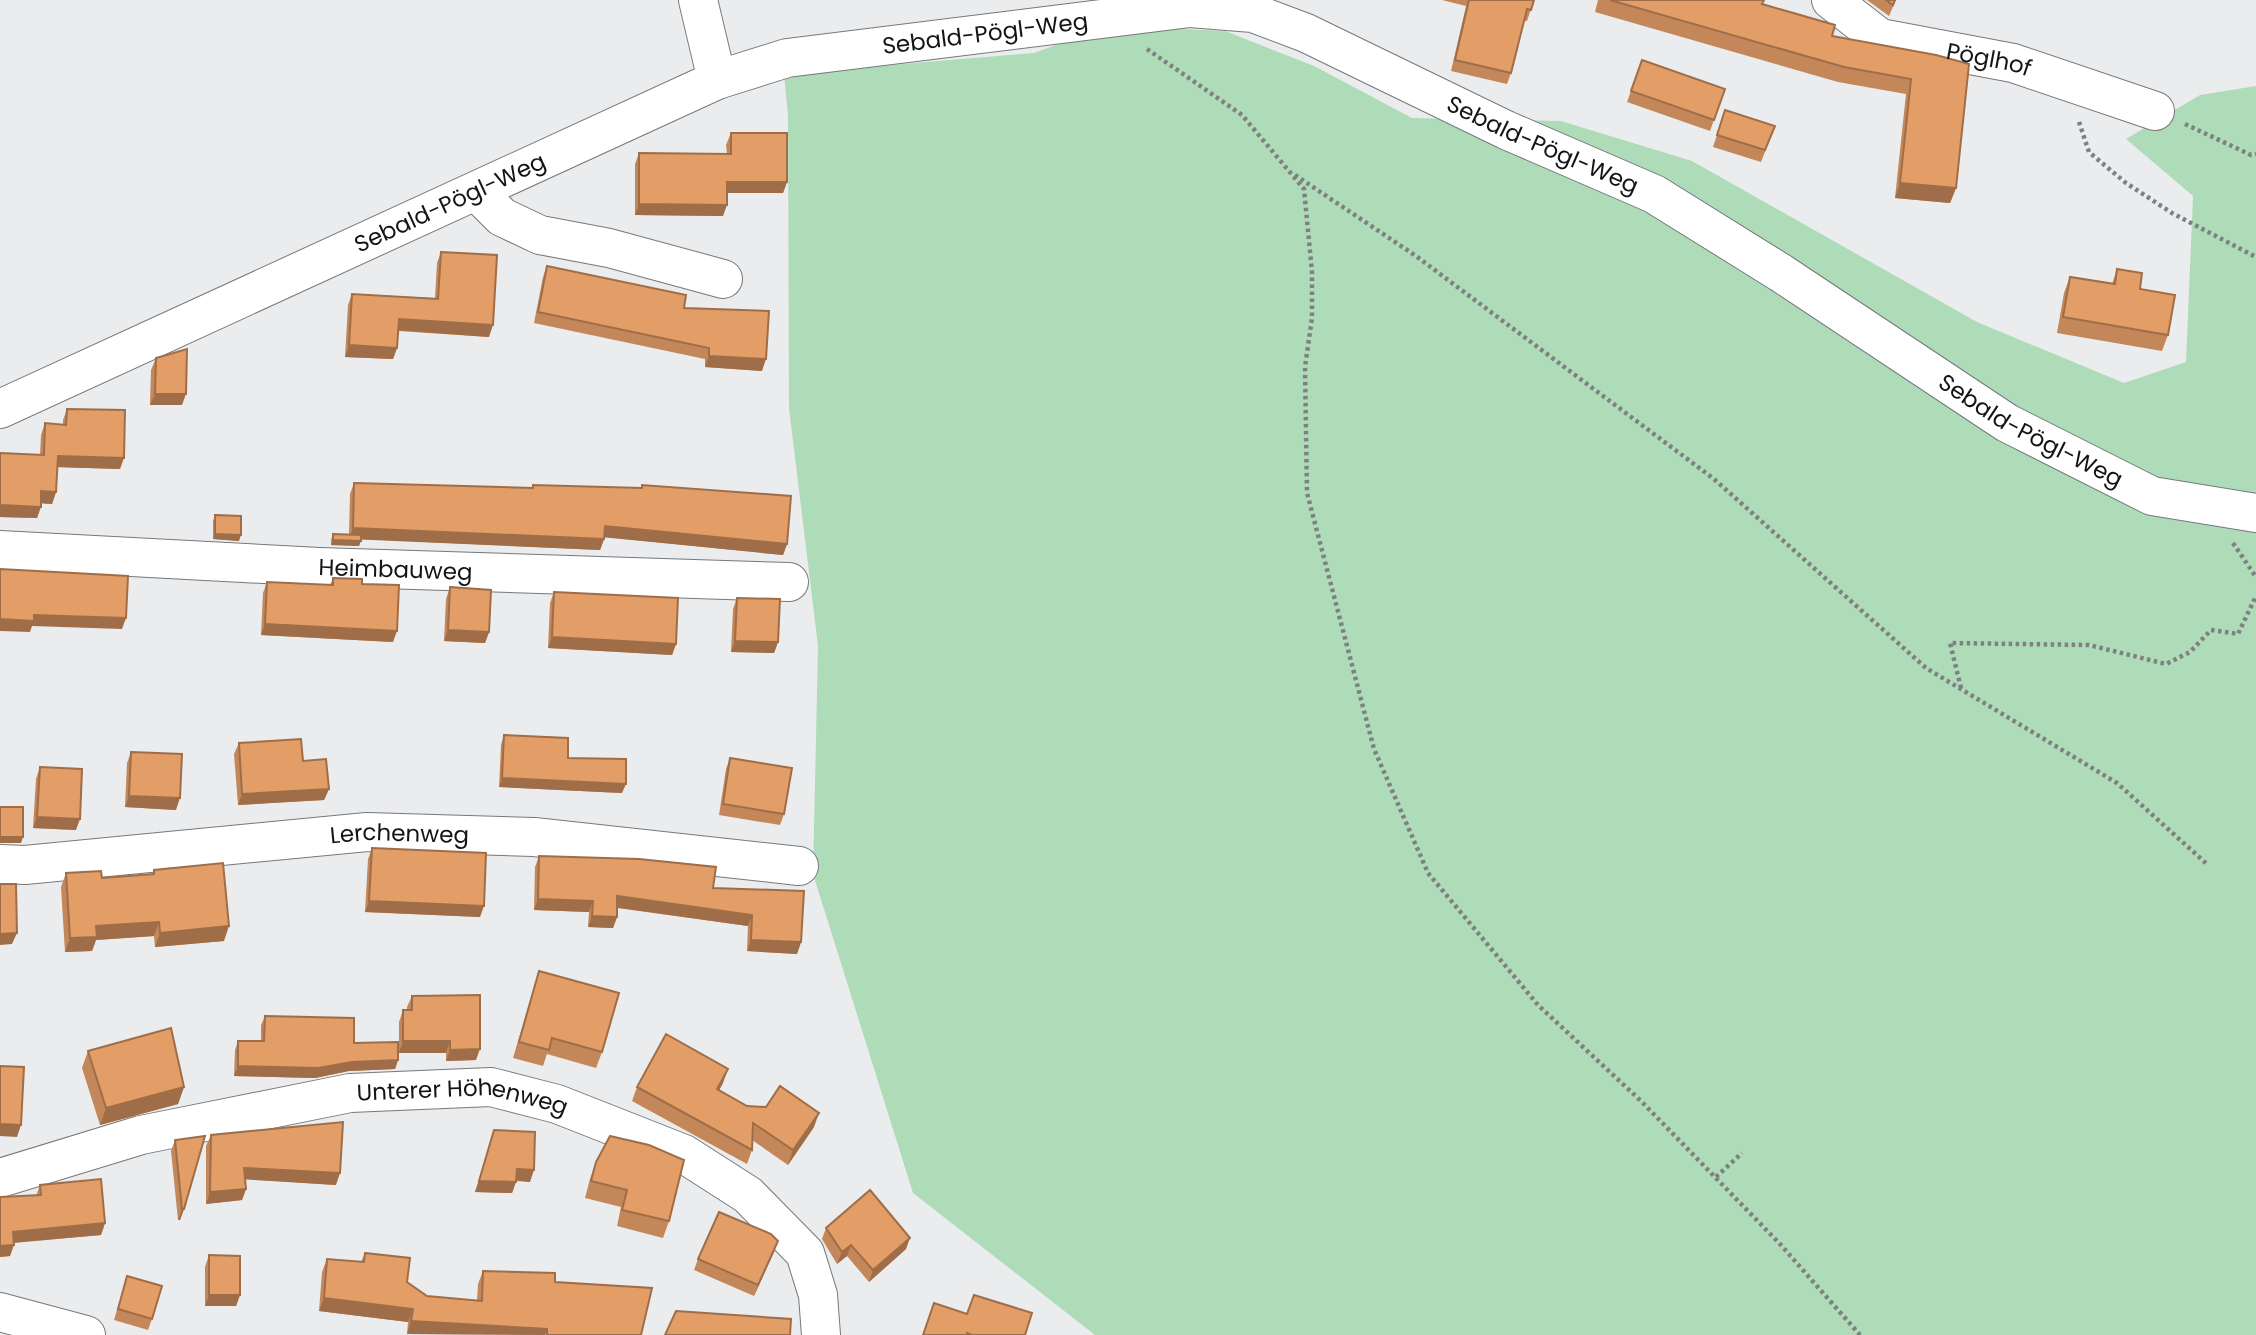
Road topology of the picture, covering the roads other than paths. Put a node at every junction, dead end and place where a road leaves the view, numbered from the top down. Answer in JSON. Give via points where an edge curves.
{"nodes":[{"id":1,"x":698,"y":0,"type":"edge"},
{"id":2,"x":1831,"y":0,"type":"edge"},
{"id":3,"x":717,"y":80,"type":"junction"},
{"id":4,"x":2155,"y":111,"type":"road end"},
{"id":5,"x":477,"y":191,"type":"junction"},
{"id":6,"x":723,"y":279,"type":"dead end"},
{"id":7,"x":0,"y":409,"type":"edge"},
{"id":8,"x":2256,"y":513,"type":"edge"},
{"id":9,"x":0,"y":550,"type":"edge"},
{"id":10,"x":789,"y":582,"type":"dead end"},
{"id":11,"x":0,"y":864,"type":"edge"},
{"id":12,"x":799,"y":866,"type":"dead end"},
{"id":13,"x":0,"y":1178,"type":"edge"},
{"id":14,"x":0,"y":1312,"type":"edge"},
{"id":15,"x":86,"y":1335,"type":"edge"},
{"id":16,"x":821,"y":1335,"type":"edge"}],
"edges":[{"from":1,"to":3,"type":"street"},
{"from":2,"to":4,"type":"street","name":"Pöglhof","via":[[1880,38],[2013,63]]},
{"from":3,"to":5,"type":"street","name":"Sebald-Pögl-Weg"},
{"from":3,"to":8,"type":"street","name":"Sebald-Pögl-Weg","via":[[787,58],[1190,8],[1253,13],[1306,33],[1506,130],[1654,194],[1782,272],[2019,429],[2152,496]]},
{"from":5,"to":6,"type":"street","via":[[502,217],[540,235]]},
{"from":5,"to":7,"type":"street","name":"Sebald-Pögl-Weg"},
{"from":9,"to":10,"type":"street","name":"Heimbauweg","via":[[318,567]]},
{"from":11,"to":12,"type":"street","name":"Lerchenweg","via":[[367,832],[534,837]]},
{"from":13,"to":16,"type":"street","name":"Unterer Höhenweg","via":[[141,1135],[350,1093],[491,1087],[557,1104],[684,1154],[748,1195],[805,1253],[818,1295]]},
{"from":14,"to":15,"type":"street"}]}
